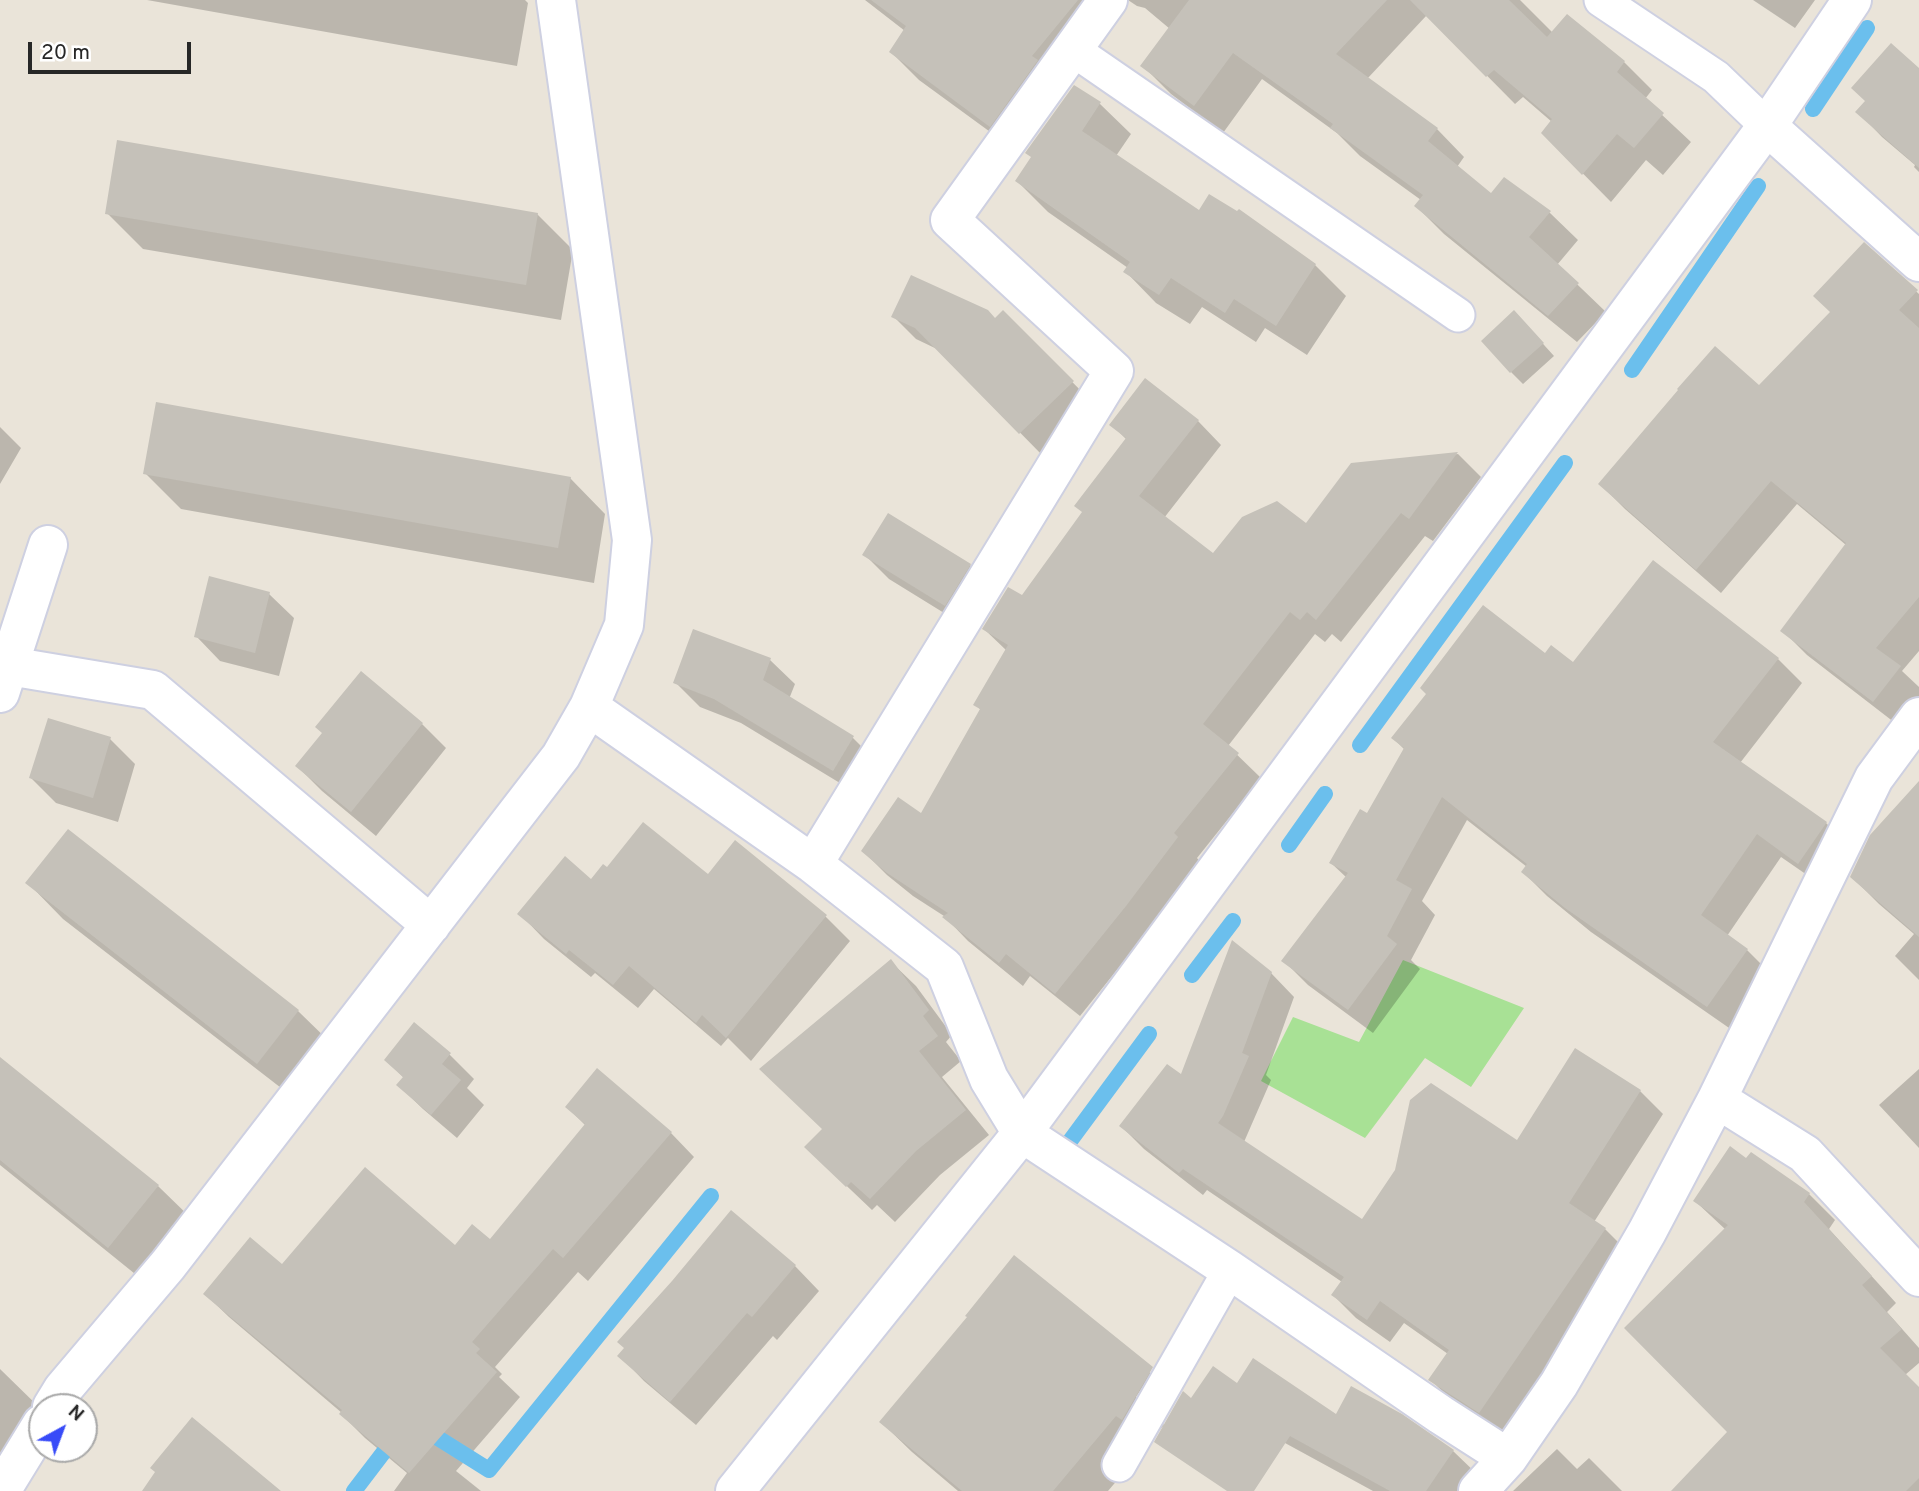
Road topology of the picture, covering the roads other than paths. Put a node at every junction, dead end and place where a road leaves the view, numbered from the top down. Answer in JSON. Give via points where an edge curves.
{"nodes":[{"id":1,"x":556,"y":0,"type":"edge"},
{"id":2,"x":1108,"y":0,"type":"edge"},
{"id":3,"x":1601,"y":0,"type":"edge"},
{"id":4,"x":1852,"y":0,"type":"edge"},
{"id":5,"x":1072,"y":49,"type":"junction"},
{"id":6,"x":1767,"y":126,"type":"junction"},
{"id":7,"x":1919,"y":262,"type":"edge"},
{"id":8,"x":1458,"y":315,"type":"dead end"},
{"id":9,"x":48,"y":545,"type":"dead end"},
{"id":10,"x":4,"y":680,"type":"edge"},
{"id":11,"x":589,"y":707,"type":"junction"},
{"id":12,"x":1919,"y":717,"type":"edge"},
{"id":13,"x":813,"y":864,"type":"junction"},
{"id":14,"x":431,"y":925,"type":"junction"},
{"id":15,"x":1717,"y":1099,"type":"junction"},
{"id":16,"x":1022,"y":1133,"type":"junction"},
{"id":17,"x":1230,"y":1270,"type":"junction"},
{"id":18,"x":1919,"y":1277,"type":"edge"},
{"id":19,"x":61,"y":1393,"type":"edge"},
{"id":20,"x":28,"y":1447,"type":"edge"},
{"id":21,"x":1507,"y":1458,"type":"junction"},
{"id":22,"x":1119,"y":1465,"type":"dead end"},
{"id":23,"x":1,"y":1491,"type":"edge"},
{"id":24,"x":735,"y":1491,"type":"edge"},
{"id":25,"x":1478,"y":1491,"type":"edge"}],
"edges":[{"from":1,"to":11,"type":"street","via":[[632,540],[624,625]]},
{"from":2,"to":5,"type":"street"},
{"from":3,"to":6,"type":"lane","via":[[1716,77]]},
{"from":4,"to":6,"type":"street"},
{"from":5,"to":8,"type":"lane"},
{"from":5,"to":13,"type":"street","via":[[950,220],[1114,371]]},
{"from":6,"to":7,"type":"street"},
{"from":6,"to":16,"type":"street"},
{"from":9,"to":10,"type":"street"},
{"from":10,"to":14,"type":"street","via":[[153,690]]},
{"from":11,"to":13,"type":"street"},
{"from":11,"to":14,"type":"street","via":[[561,756]]},
{"from":12,"to":15,"type":"street","via":[[1874,778]]},
{"from":13,"to":16,"type":"street","via":[[944,967],[989,1079]]},
{"from":14,"to":19,"type":"street","via":[[168,1265]]},
{"from":15,"to":18,"type":"street","via":[[1805,1154]]},
{"from":15,"to":21,"type":"street","via":[[1566,1372]]},
{"from":16,"to":17,"type":"street"},
{"from":16,"to":24,"type":"street"},
{"from":17,"to":21,"type":"street"},
{"from":17,"to":22,"type":"lane"},
{"from":20,"to":23,"type":"street"},
{"from":21,"to":25,"type":"street"}]}
